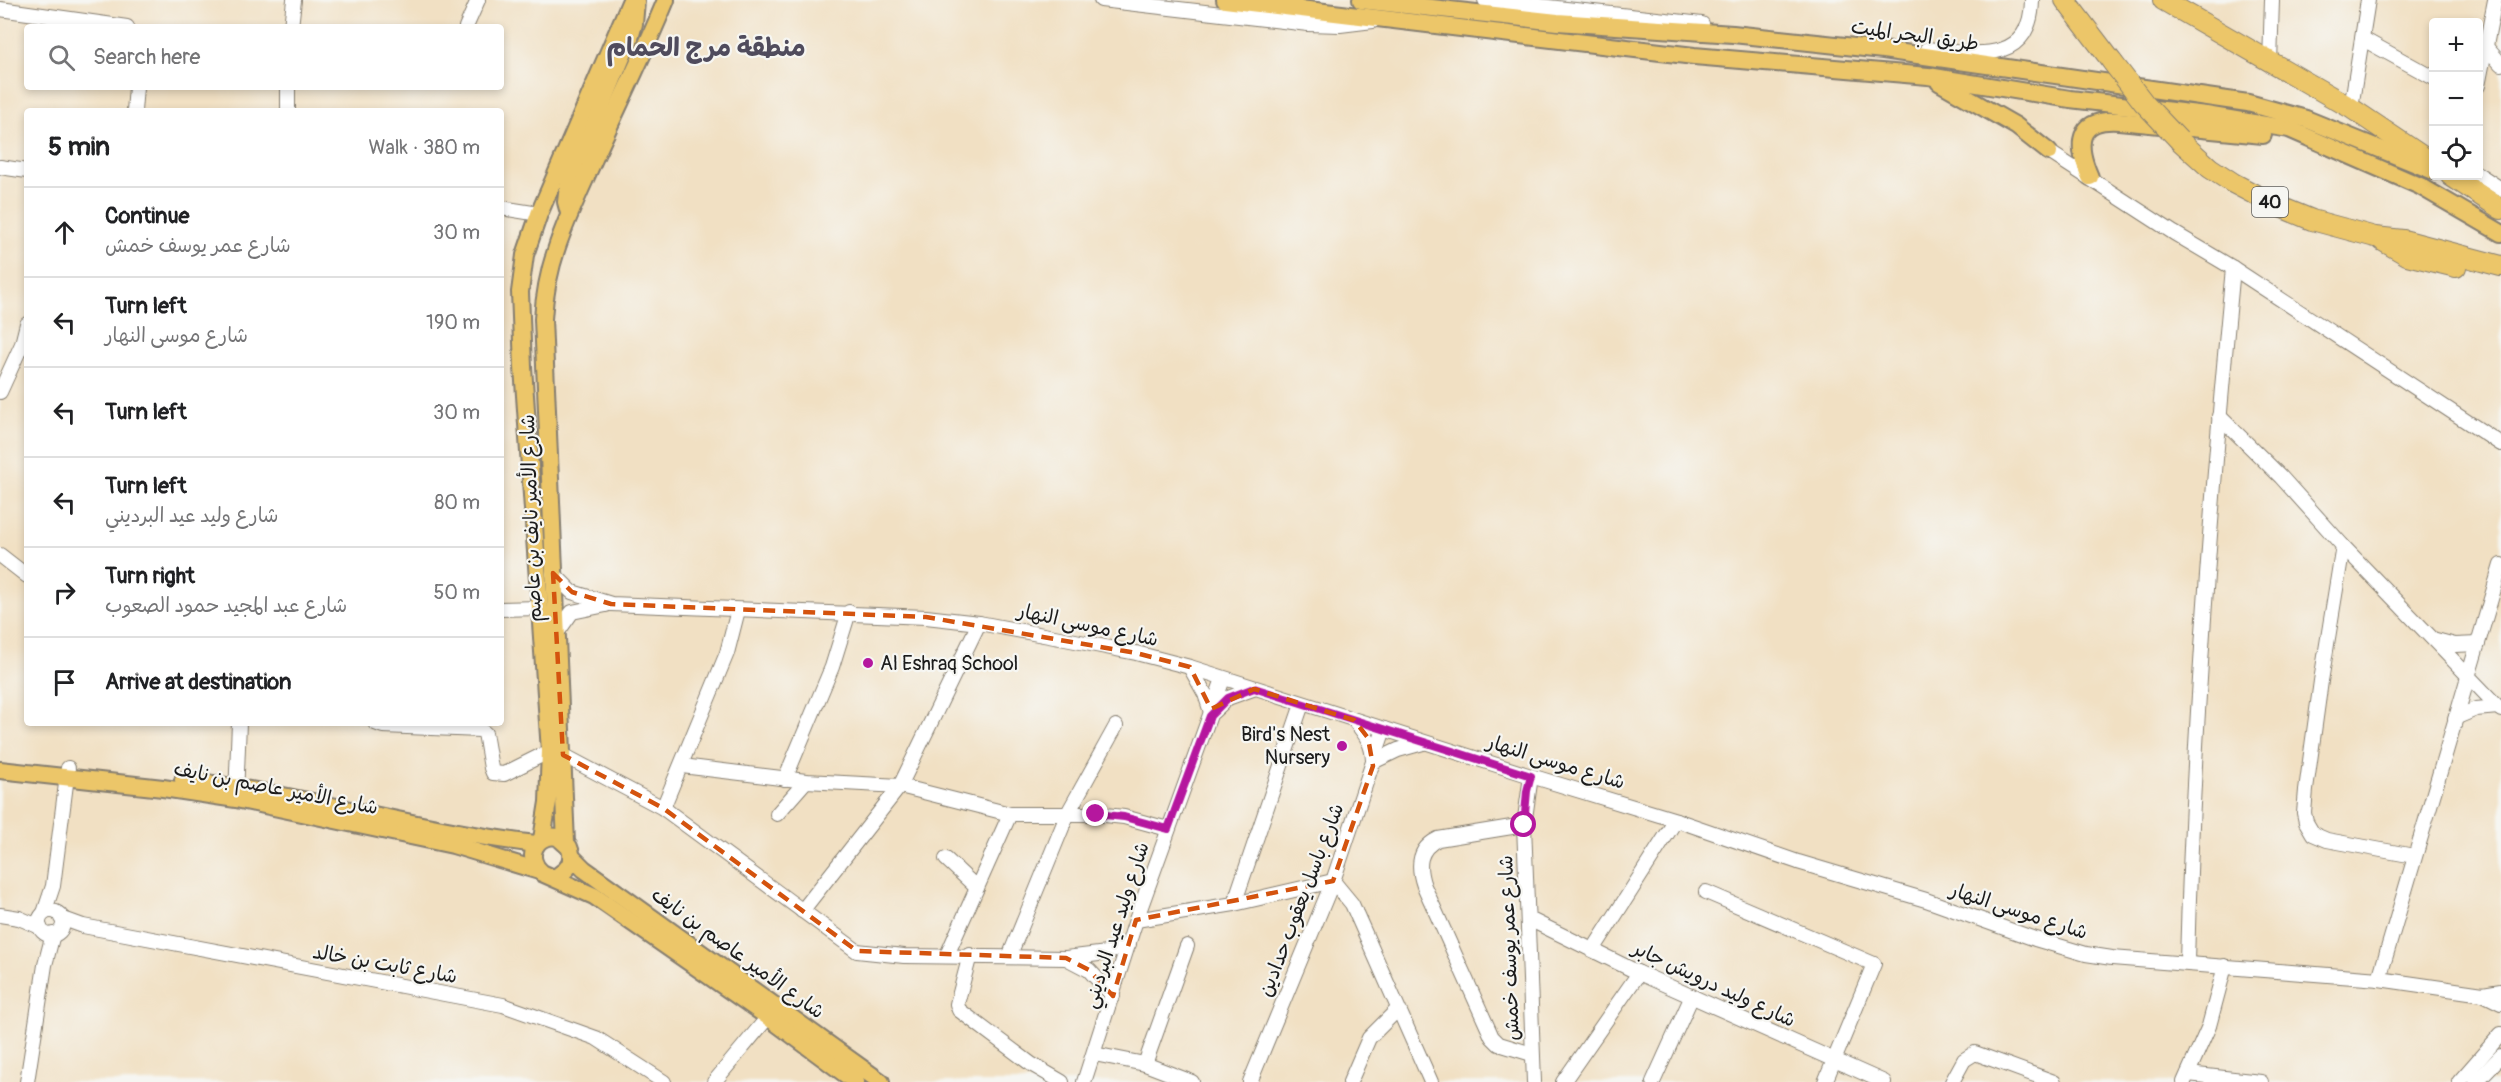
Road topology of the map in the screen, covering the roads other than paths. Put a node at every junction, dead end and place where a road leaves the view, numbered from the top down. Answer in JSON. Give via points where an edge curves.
{"nodes":[{"id":1,"x":294,"y":0,"type":"edge"},
{"id":2,"x":478,"y":0,"type":"edge"},
{"id":3,"x":631,"y":0,"type":"edge"},
{"id":4,"x":636,"y":0,"type":"edge"},
{"id":5,"x":666,"y":0,"type":"edge"},
{"id":6,"x":1101,"y":0,"type":"edge"},
{"id":7,"x":1225,"y":0,"type":"edge"},
{"id":8,"x":1361,"y":0,"type":"edge"},
{"id":9,"x":1485,"y":0,"type":"edge"},
{"id":10,"x":2032,"y":0,"type":"edge"},
{"id":11,"x":2065,"y":0,"type":"edge"},
{"id":12,"x":2163,"y":0,"type":"edge"},
{"id":13,"x":2272,"y":0,"type":"edge"},
{"id":14,"x":2368,"y":0,"type":"edge"},
{"id":15,"x":2495,"y":0,"type":"edge"},
{"id":16,"x":0,"y":9,"type":"edge"},
{"id":17,"x":1386,"y":19,"type":"junction"},
{"id":18,"x":106,"y":24,"type":"edge"},
{"id":19,"x":291,"y":24,"type":"edge"},
{"id":20,"x":467,"y":24,"type":"edge"},
{"id":21,"x":2363,"y":39,"type":"junction"},
{"id":22,"x":2486,"y":47,"type":"junction"},
{"id":23,"x":2270,"y":63,"type":"junction"},
{"id":24,"x":2501,"y":64,"type":"edge"},
{"id":25,"x":2481,"y":72,"type":"edge"},
{"id":26,"x":1928,"y":76,"type":"junction"},
{"id":27,"x":2429,"y":76,"type":"edge"},
{"id":28,"x":2091,"y":81,"type":"junction"},
{"id":29,"x":136,"y":90,"type":"edge"},
{"id":30,"x":288,"y":90,"type":"edge"},
{"id":31,"x":2070,"y":99,"type":"junction"},
{"id":32,"x":134,"y":108,"type":"edge"},
{"id":33,"x":288,"y":108,"type":"edge"},
{"id":34,"x":2351,"y":108,"type":"junction"},
{"id":35,"x":2313,"y":141,"type":"junction"},
{"id":36,"x":2049,"y":152,"type":"joint"},
{"id":37,"x":2429,"y":161,"type":"edge"},
{"id":38,"x":0,"y":167,"type":"edge"},
{"id":39,"x":2429,"y":169,"type":"edge"},
{"id":40,"x":24,"y":171,"type":"edge"},
{"id":41,"x":2090,"y":177,"type":"junction"},
{"id":42,"x":2466,"y":180,"type":"edge"},
{"id":43,"x":2471,"y":180,"type":"edge"},
{"id":44,"x":2501,"y":189,"type":"edge"},
{"id":45,"x":504,"y":208,"type":"edge"},
{"id":46,"x":2501,"y":209,"type":"edge"},
{"id":47,"x":538,"y":214,"type":"junction"},
{"id":48,"x":569,"y":214,"type":"junction"},
{"id":49,"x":2501,"y":232,"type":"edge"},
{"id":50,"x":2375,"y":237,"type":"junction"},
{"id":51,"x":2501,"y":266,"type":"edge"},
{"id":52,"x":2233,"y":268,"type":"junction"},
{"id":53,"x":2501,"y":278,"type":"edge"},
{"id":54,"x":24,"y":336,"type":"edge"},
{"id":55,"x":0,"y":392,"type":"edge"},
{"id":56,"x":2219,"y":416,"type":"junction"},
{"id":57,"x":2501,"y":444,"type":"edge"},
{"id":58,"x":2343,"y":546,"type":"junction"},
{"id":59,"x":0,"y":555,"type":"edge"},
{"id":60,"x":2501,"y":565,"type":"edge"},
{"id":61,"x":553,"y":573,"type":"junction"},
{"id":62,"x":24,"y":574,"type":"edge"},
{"id":63,"x":611,"y":604,"type":"junction"},
{"id":64,"x":539,"y":608,"type":"junction"},
{"id":65,"x":504,"y":609,"type":"edge"},
{"id":66,"x":738,"y":610,"type":"junction"},
{"id":67,"x":849,"y":612,"type":"junction"},
{"id":68,"x":979,"y":623,"type":"junction"},
{"id":69,"x":557,"y":633,"type":"junction"},
{"id":70,"x":2434,"y":640,"type":"junction"},
{"id":71,"x":2478,"y":644,"type":"junction"},
{"id":72,"x":1190,"y":667,"type":"junction"},
{"id":73,"x":2469,"y":676,"type":"junction"},
{"id":74,"x":1223,"y":679,"type":"junction"},
{"id":75,"x":1254,"y":688,"type":"junction"},
{"id":76,"x":1302,"y":704,"type":"junction"},
{"id":77,"x":2500,"y":709,"type":"edge"},
{"id":78,"x":1211,"y":714,"type":"junction"},
{"id":79,"x":2455,"y":718,"type":"junction"},
{"id":80,"x":1354,"y":720,"type":"junction"},
{"id":81,"x":239,"y":726,"type":"edge"},
{"id":82,"x":383,"y":726,"type":"edge"},
{"id":83,"x":1116,"y":726,"type":"dead end"},
{"id":84,"x":1384,"y":729,"type":"junction"},
{"id":85,"x":1425,"y":743,"type":"junction"},
{"id":86,"x":556,"y":753,"type":"junction"},
{"id":87,"x":0,"y":760,"type":"edge"},
{"id":88,"x":1374,"y":763,"type":"junction"},
{"id":89,"x":682,"y":766,"type":"junction"},
{"id":90,"x":0,"y":770,"type":"edge"},
{"id":91,"x":67,"y":773,"type":"junction"},
{"id":92,"x":1531,"y":776,"type":"junction"},
{"id":93,"x":785,"y":779,"type":"junction"},
{"id":94,"x":806,"y":781,"type":"junction"},
{"id":95,"x":900,"y":786,"type":"junction"},
{"id":96,"x":236,"y":793,"type":"junction"},
{"id":97,"x":663,"y":808,"type":"junction"},
{"id":98,"x":1068,"y":813,"type":"junction"},
{"id":99,"x":777,"y":814,"type":"dead end"},
{"id":100,"x":1010,"y":814,"type":"junction"},
{"id":101,"x":1676,"y":820,"type":"junction"},
{"id":102,"x":1524,"y":825,"type":"junction"},
{"id":103,"x":1168,"y":829,"type":"junction"},
{"id":104,"x":539,"y":842,"type":"junction"},
{"id":105,"x":569,"y":850,"type":"junction"},
{"id":106,"x":2414,"y":856,"type":"junction"},
{"id":107,"x":946,"y":859,"type":"dead end"},
{"id":108,"x":550,"y":874,"type":"junction"},
{"id":109,"x":1333,"y":881,"type":"junction"},
{"id":110,"x":977,"y":888,"type":"junction"},
{"id":111,"x":1706,"y":892,"type":"dead end"},
{"id":112,"x":1234,"y":904,"type":"junction"},
{"id":113,"x":802,"y":911,"type":"junction"},
{"id":114,"x":0,"y":915,"type":"edge"},
{"id":115,"x":1529,"y":919,"type":"junction"},
{"id":116,"x":1136,"y":920,"type":"junction"},
{"id":117,"x":50,"y":923,"type":"junction"},
{"id":118,"x":1129,"y":944,"type":"junction"},
{"id":119,"x":1186,"y":946,"type":"dead end"},
{"id":120,"x":1593,"y":950,"type":"junction"},
{"id":121,"x":947,"y":955,"type":"junction"},
{"id":122,"x":970,"y":955,"type":"junction"},
{"id":123,"x":1009,"y":957,"type":"junction"},
{"id":124,"x":1066,"y":958,"type":"junction"},
{"id":125,"x":2187,"y":962,"type":"junction"},
{"id":126,"x":2225,"y":966,"type":"junction"},
{"id":127,"x":1639,"y":972,"type":"junction"},
{"id":128,"x":2379,"y":979,"type":"junction"},
{"id":129,"x":2501,"y":991,"type":"edge"},
{"id":130,"x":2483,"y":994,"type":"junction"},
{"id":131,"x":1113,"y":996,"type":"junction"},
{"id":132,"x":1692,"y":996,"type":"junction"},
{"id":133,"x":2501,"y":1003,"type":"edge"},
{"id":134,"x":1398,"y":1009,"type":"junction"},
{"id":135,"x":768,"y":1017,"type":"junction"},
{"id":136,"x":2501,"y":1034,"type":"edge"},
{"id":137,"x":1094,"y":1054,"type":"junction"},
{"id":138,"x":1532,"y":1054,"type":"junction"},
{"id":139,"x":2501,"y":1056,"type":"edge"},
{"id":140,"x":1834,"y":1061,"type":"junction"},
{"id":141,"x":1145,"y":1064,"type":"junction"},
{"id":142,"x":2186,"y":1078,"type":"edge"},
{"id":143,"x":27,"y":1082,"type":"edge"},
{"id":144,"x":664,"y":1082,"type":"edge"},
{"id":145,"x":714,"y":1082,"type":"edge"},
{"id":146,"x":856,"y":1082,"type":"edge"},
{"id":147,"x":881,"y":1082,"type":"edge"},
{"id":148,"x":1062,"y":1082,"type":"edge"},
{"id":149,"x":1084,"y":1082,"type":"edge"},
{"id":150,"x":1192,"y":1082,"type":"edge"},
{"id":151,"x":1250,"y":1082,"type":"edge"},
{"id":152,"x":1350,"y":1082,"type":"edge"},
{"id":153,"x":1431,"y":1082,"type":"edge"},
{"id":154,"x":1534,"y":1082,"type":"edge"},
{"id":155,"x":1563,"y":1082,"type":"edge"},
{"id":156,"x":1653,"y":1082,"type":"edge"},
{"id":157,"x":1825,"y":1082,"type":"edge"},
{"id":158,"x":1884,"y":1082,"type":"edge"},
{"id":159,"x":1952,"y":1082,"type":"edge"},
{"id":160,"x":2054,"y":1082,"type":"edge"},
{"id":161,"x":2260,"y":1082,"type":"edge"},
{"id":162,"x":2459,"y":1082,"type":"edge"},
{"id":163,"x":2476,"y":1082,"type":"edge"}],
"edges":[{"from":1,"to":19,"type":"street"},
{"from":2,"to":20,"type":"street"},
{"from":3,"to":47,"type":"main road","name":"شارع الأمير نايف بن عاصم"},
{"from":4,"to":48,"type":"main road","via":[[630,38],[569,178]]},
{"from":5,"to":48,"type":"main road","name":"شارع الأمير نايف بن عاصم"},
{"from":6,"to":17,"type":"street","via":[[1308,24],[1348,25]]},
{"from":7,"to":17,"type":"main road"},
{"from":8,"to":28,"type":"main road","name":"طريق البحر الميت","via":[[1557,22],[1733,34],[1872,49]]},
{"from":9,"to":10,"type":"street","via":[[1978,54],[2010,47],[2021,37],[2029,26]]},
{"from":11,"to":50,"type":"highway","number":"40","bridge":true,"via":[[2144,103],[2210,168],[2273,204],[2312,220]]},
{"from":12,"to":23,"type":"highway"},
{"from":13,"to":23,"type":"street"},
{"from":14,"to":21,"type":"street"},
{"from":15,"to":22,"type":"street"},
{"from":16,"to":18,"type":"street"},
{"from":17,"to":26,"type":"main road","via":[[1694,56]]},
{"from":21,"to":27,"type":"street"},
{"from":21,"to":34,"type":"street"},
{"from":22,"to":24,"type":"street"},
{"from":22,"to":25,"type":"street"},
{"from":23,"to":34,"type":"highway"},
{"from":26,"to":31,"type":"main road"},
{"from":26,"to":36,"type":"main road","via":[[2016,126]]},
{"from":28,"to":31,"type":"main road"},
{"from":28,"to":39,"type":"main road","name":"طريق البحر الميت","via":[[2248,103],[2306,119]]},
{"from":29,"to":32,"type":"street"},
{"from":30,"to":33,"type":"street"},
{"from":31,"to":35,"type":"main road","via":[[2277,127]]},
{"from":34,"to":37,"type":"highway"},
{"from":35,"to":41,"type":"main road","via":[[2100,122],[2091,125],[2081,139]]},
{"from":35,"to":49,"type":"main road","via":[[2420,186]]},
{"from":36,"to":41,"type":"street"},
{"from":38,"to":40,"type":"street"},
{"from":41,"to":52,"type":"street"},
{"from":42,"to":46,"type":"highway"},
{"from":43,"to":44,"type":"street"},
{"from":45,"to":47,"type":"street"},
{"from":47,"to":64,"type":"main road","name":"شارع الأمير نايف بن عاصم","via":[[525,255],[519,310]]},
{"from":48,"to":61,"type":"main road","name":"شارع الأمير نايف بن عاصم","via":[[552,259],[543,319]]},
{"from":50,"to":51,"type":"highway","number":"40","via":[[2403,240]]},
{"from":50,"to":53,"type":"highway","via":[[2407,255]]},
{"from":52,"to":56,"type":"street"},
{"from":52,"to":57,"type":"street"},
{"from":54,"to":55,"type":"street"},
{"from":56,"to":58,"type":"street"},
{"from":56,"to":125,"type":"street","via":[[2195,773]]},
{"from":58,"to":70,"type":"street"},
{"from":58,"to":106,"type":"street","via":[[2304,813],[2308,828],[2319,837]]},
{"from":59,"to":62,"type":"street"},
{"from":60,"to":71,"type":"street"},
{"from":61,"to":63,"type":"street","name":"شارع موسى النهار","via":[[572,592]]},
{"from":61,"to":69,"type":"main road","name":"شارع الأمير نايف بن عاصم"},
{"from":63,"to":66,"type":"street","name":"شارع موسى النهار"},
{"from":63,"to":69,"type":"street","name":"شارع موسى النهار","via":[[572,612]]},
{"from":64,"to":65,"type":"street"},
{"from":64,"to":86,"type":"main road","name":"شارع الأمير نايف بن عاصم"},
{"from":66,"to":67,"type":"street","name":"شارع موسى النهار"},
{"from":66,"to":89,"type":"street","via":[[727,653]]},
{"from":67,"to":68,"type":"street","name":"شارع موسى النهار"},
{"from":67,"to":93,"type":"street","via":[[832,667]]},
{"from":68,"to":72,"type":"street","name":"شارع موسى النهار"},
{"from":68,"to":95,"type":"street"},
{"from":69,"to":86,"type":"main road","name":"شارع الأمير نايف بن عاصم"},
{"from":70,"to":71,"type":"street"},
{"from":70,"to":73,"type":"street"},
{"from":71,"to":73,"type":"street"},
{"from":72,"to":74,"type":"street","name":"شارع موسى النهار"},
{"from":72,"to":78,"type":"street"},
{"from":73,"to":77,"type":"street"},
{"from":73,"to":79,"type":"street"},
{"from":74,"to":75,"type":"street","name":"شارع موسى النهار"},
{"from":74,"to":78,"type":"street","name":"شارع وليد عيد البرديني"},
{"from":75,"to":76,"type":"street","name":"شارع موسى النهار"},
{"from":75,"to":78,"type":"street","via":[[1228,698]]},
{"from":76,"to":80,"type":"street","name":"شارع موسى النهار"},
{"from":76,"to":112,"type":"street"},
{"from":77,"to":79,"type":"street","via":[[2476,709]]},
{"from":78,"to":103,"type":"street","name":"شارع وليد عيد البرديني"},
{"from":79,"to":106,"type":"street"},
{"from":80,"to":84,"type":"street","name":"شارع موسى النهار"},
{"from":80,"to":88,"type":"street","via":[[1372,746]]},
{"from":81,"to":96,"type":"street"},
{"from":82,"to":86,"type":"street","via":[[480,730],[485,733],[490,768],[497,774]]},
{"from":83,"to":98,"type":"street"},
{"from":84,"to":85,"type":"street","name":"شارع موسى النهار"},
{"from":84,"to":88,"type":"street","name":"شارع باسل يعقوب حدادين"},
{"from":85,"to":88,"type":"street","via":[[1398,750]]},
{"from":85,"to":92,"type":"street","name":"شارع موسى النهار"},
{"from":86,"to":97,"type":"street"},
{"from":86,"to":104,"type":"main road","name":"شارع الأمير نايف بن عاصم"},
{"from":86,"to":105,"type":"main road","name":"شارع الأمير نايف بن عاصم"},
{"from":87,"to":91,"type":"main road","name":"شارع الأمير عاصم بن نايف"},
{"from":88,"to":109,"type":"street","name":"شارع باسل يعقوب حدادين"},
{"from":89,"to":93,"type":"street"},
{"from":89,"to":97,"type":"street"},
{"from":90,"to":91,"type":"main road","name":"شارع الأمير عاصم بن نايف"},
{"from":91,"to":96,"type":"main road","name":"شارع الأمير عاصم بن نايف"},
{"from":91,"to":117,"type":"street"},
{"from":92,"to":101,"type":"street","name":"شارع موسى النهار"},
{"from":92,"to":102,"type":"street","name":"شارع عمر يوسف خمش"},
{"from":93,"to":94,"type":"street"},
{"from":94,"to":95,"type":"street"},
{"from":94,"to":99,"type":"street"},
{"from":95,"to":100,"type":"street"},
{"from":95,"to":113,"type":"street"},
{"from":96,"to":104,"type":"main road","name":"شارع الأمير عاصم بن نايف","via":[[454,832]]},
{"from":96,"to":108,"type":"main road","name":"شارع الأمير عاصم بن نايف","via":[[462,847]]},
{"from":97,"to":113,"type":"street"},
{"from":98,"to":100,"type":"street"},
{"from":98,"to":103,"type":"street","via":[[1124,817]]},
{"from":98,"to":123,"type":"street"},
{"from":100,"to":110,"type":"street"},
{"from":101,"to":120,"type":"street"},
{"from":101,"to":125,"type":"street","name":"شارع موسى النهار","via":[[2066,949],[2112,958]]},
{"from":102,"to":115,"type":"street","name":"شارع عمر يوسف خمش"},
{"from":102,"to":138,"type":"street","via":[[1438,839],[1422,854],[1419,869],[1492,1037],[1499,1044]]},
{"from":103,"to":116,"type":"street","name":"شارع وليد عيد البرديني"},
{"from":104,"to":105,"type":"main road","via":[[555,837]]},
{"from":104,"to":108,"type":"main road","via":[[532,860]]},
{"from":105,"to":108,"type":"main road","via":[[570,866]]},
{"from":105,"to":147,"type":"main road","name":"شارع الأمير عاصم بن نايف","via":[[584,869]]},
{"from":106,"to":128,"type":"street"},
{"from":107,"to":110,"type":"street"},
{"from":108,"to":135,"type":"main road","name":"شارع الأمير عاصم بن نايف","via":[[594,896]]},
{"from":109,"to":112,"type":"street"},
{"from":109,"to":134,"type":"street","via":[[1353,904]]},
{"from":109,"to":151,"type":"street","name":"شارع باسل يعقوب حدادين"},
{"from":110,"to":121,"type":"street"},
{"from":111,"to":140,"type":"street","via":[[1874,964]]},
{"from":112,"to":116,"type":"street"},
{"from":113,"to":121,"type":"street","via":[[857,951]]},
{"from":114,"to":117,"type":"street"},
{"from":115,"to":120,"type":"street","name":"شارع وليد درويش جابر"},
{"from":115,"to":138,"type":"street","name":"شارع عمر يوسف خمش"},
{"from":116,"to":118,"type":"street","name":"شارع وليد عيد البرديني"},
{"from":117,"to":143,"type":"street"},
{"from":117,"to":144,"type":"street","name":"شارع ثابت بن خالد","via":[[503,1005],[596,1038]]},
{"from":118,"to":124,"type":"street","via":[[1107,953]]},
{"from":118,"to":131,"type":"street","name":"شارع وليد عيد البرديني"},
{"from":119,"to":141,"type":"street"},
{"from":120,"to":127,"type":"street","name":"شارع وليد درويش جابر"},
{"from":121,"to":122,"type":"street"},
{"from":122,"to":123,"type":"street"},
{"from":122,"to":148,"type":"street","via":[[957,1004],[959,1010],[1031,1064]]},
{"from":123,"to":124,"type":"street"},
{"from":124,"to":131,"type":"street","via":[[1089,970]]},
{"from":125,"to":126,"type":"street","name":"شارع موسى النهار"},
{"from":126,"to":128,"type":"street","name":"شارع موسى النهار"},
{"from":126,"to":142,"type":"street","via":[[2209,1026]]},
{"from":127,"to":132,"type":"street","name":"شارع وليد درويش جابر"},
{"from":127,"to":155,"type":"street"},
{"from":128,"to":130,"type":"street","name":"شارع موسى النهار"},
{"from":129,"to":130,"type":"street","name":"شارع موسى النهار"},
{"from":130,"to":133,"type":"street","name":"شارع موسى النهار"},
{"from":131,"to":137,"type":"street","name":"شارع وليد عيد البرديني"},
{"from":132,"to":140,"type":"street","name":"شارع وليد درويش جابر"},
{"from":132,"to":156,"type":"street"},
{"from":134,"to":152,"type":"street","via":[[1370,1038]]},
{"from":134,"to":153,"type":"street"},
{"from":135,"to":145,"type":"street"},
{"from":135,"to":146,"type":"main road","name":"شارع الأمير عاصم بن نايف"},
{"from":136,"to":162,"type":"street"},
{"from":137,"to":141,"type":"street"},
{"from":137,"to":149,"type":"street","name":"شارع وليد عيد البرديني"},
{"from":138,"to":154,"type":"street","name":"شارع عمر يوسف خمش"},
{"from":139,"to":163,"type":"street"},
{"from":140,"to":157,"type":"street"},
{"from":140,"to":158,"type":"street","name":"شارع وليد درويش جابر"},
{"from":141,"to":150,"type":"street"},
{"from":142,"to":161,"type":"street"},
{"from":159,"to":160,"type":"street","via":[[1964,1060],[1975,1053]]}]}
